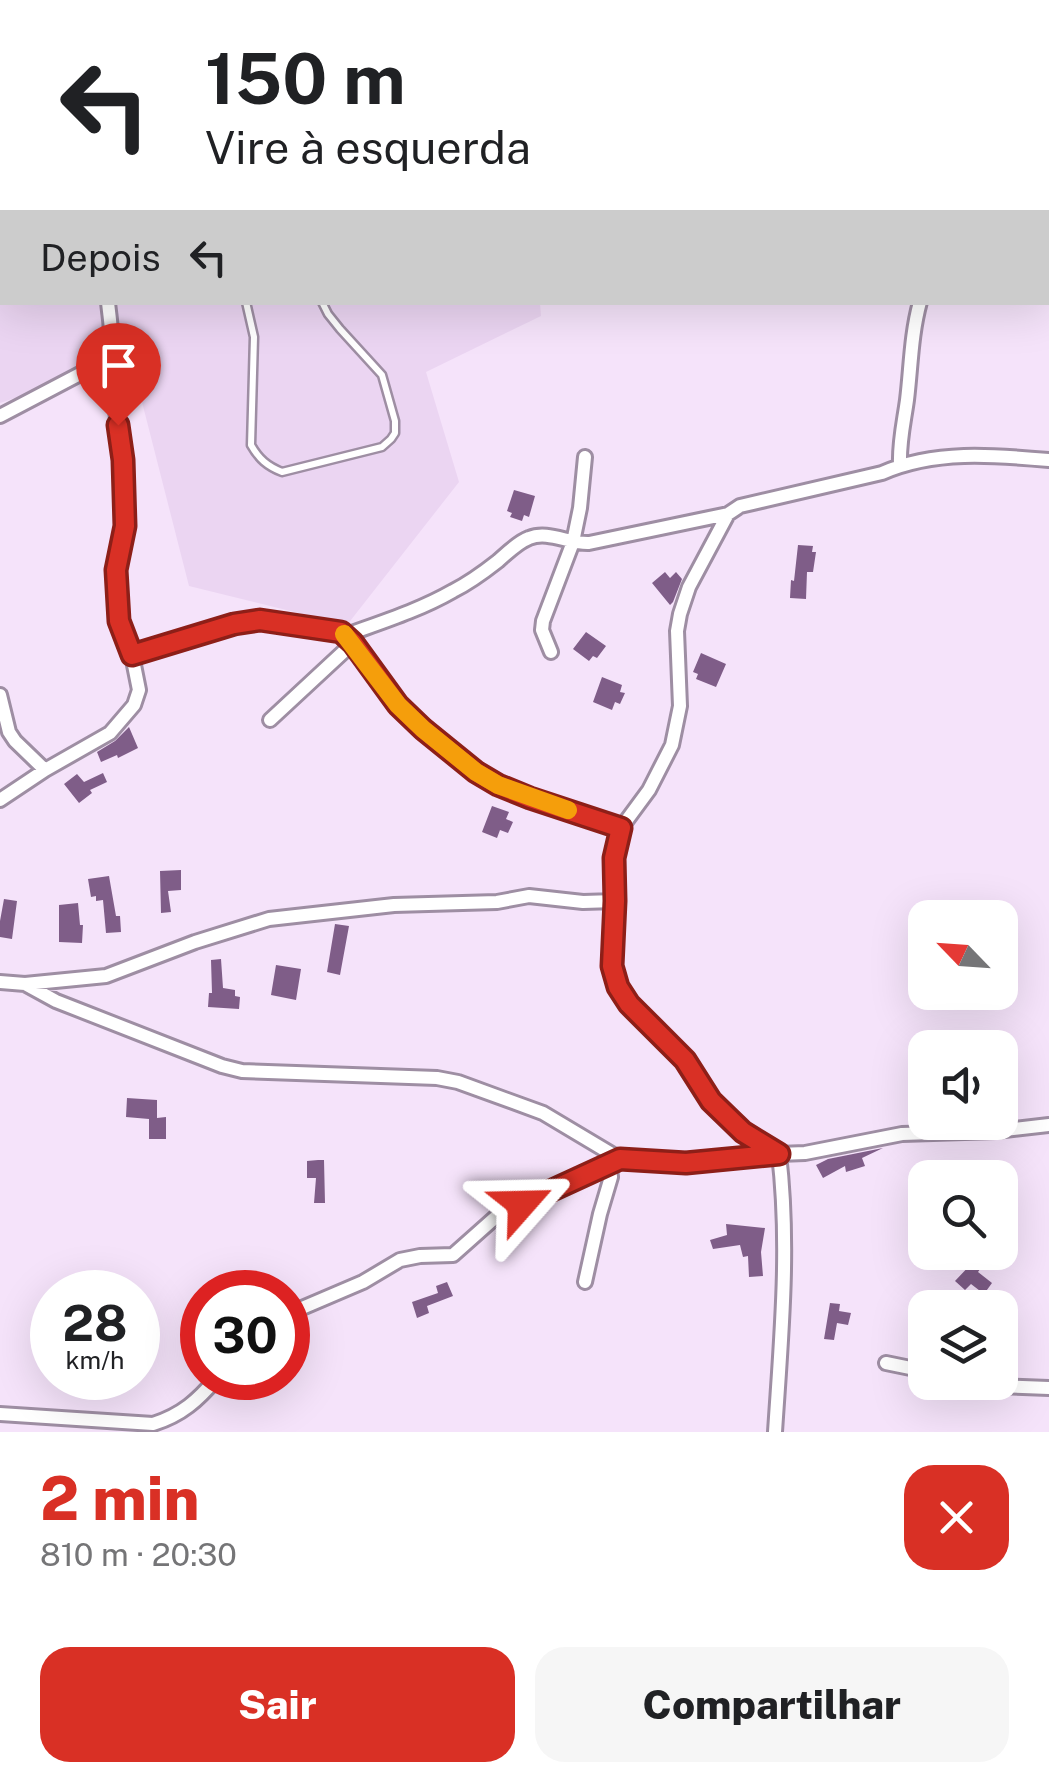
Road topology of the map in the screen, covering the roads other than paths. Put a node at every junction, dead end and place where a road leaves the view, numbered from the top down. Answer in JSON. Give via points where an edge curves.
{"nodes":[{"id":1,"x":108,"y":305,"type":"edge"},
{"id":2,"x":247,"y":305,"type":"edge"},
{"id":3,"x":324,"y":305,"type":"edge"},
{"id":4,"x":919,"y":305,"type":"edge"},
{"id":5,"x":108,"y":355,"type":"junction"},
{"id":6,"x":0,"y":416,"type":"edge"},
{"id":7,"x":585,"y":457,"type":"dead end"},
{"id":8,"x":1049,"y":460,"type":"edge"},
{"id":9,"x":900,"y":464,"type":"junction"},
{"id":10,"x":728,"y":514,"type":"junction"},
{"id":11,"x":573,"y":542,"type":"junction"},
{"id":12,"x":349,"y":639,"type":"junction"},
{"id":13,"x":551,"y":652,"type":"dead end"},
{"id":14,"x":132,"y":655,"type":"junction"},
{"id":15,"x":0,"y":695,"type":"edge"},
{"id":16,"x":270,"y":720,"type":"dead end"},
{"id":17,"x":45,"y":770,"type":"junction"},
{"id":18,"x":0,"y":800,"type":"edge"},
{"id":19,"x":621,"y":828,"type":"junction"},
{"id":20,"x":615,"y":901,"type":"junction"},
{"id":21,"x":0,"y":982,"type":"edge"},
{"id":22,"x":25,"y":984,"type":"junction"},
{"id":23,"x":1049,"y":1124,"type":"edge"},
{"id":24,"x":779,"y":1154,"type":"junction"},
{"id":25,"x":620,"y":1159,"type":"junction"},
{"id":26,"x":605,"y":1164,"type":"junction"},
{"id":27,"x":585,"y":1282,"type":"dead end"},
{"id":28,"x":310,"y":1305,"type":"edge"},
{"id":29,"x":886,"y":1363,"type":"dead end"},
{"id":30,"x":908,"y":1368,"type":"edge"},
{"id":31,"x":1018,"y":1387,"type":"edge"},
{"id":32,"x":1049,"y":1388,"type":"edge"},
{"id":33,"x":198,"y":1400,"type":"edge"},
{"id":34,"x":0,"y":1414,"type":"edge"},
{"id":35,"x":775,"y":1432,"type":"edge"}],
"edges":[{"from":1,"to":5,"type":"street"},
{"from":2,"to":3,"type":"lane","via":[[254,337],[251,445],[282,472],[382,446],[395,432],[382,375]]},
{"from":4,"to":9,"type":"street"},
{"from":5,"to":6,"type":"street"},
{"from":5,"to":14,"type":"street","via":[[123,460],[119,621]]},
{"from":7,"to":11,"type":"street"},
{"from":8,"to":9,"type":"street","via":[[960,455]]},
{"from":9,"to":10,"type":"street"},
{"from":10,"to":11,"type":"street"},
{"from":10,"to":19,"type":"street","via":[[680,614],[680,706],[672,744]]},
{"from":11,"to":12,"type":"street","via":[[525,539],[454,591]]},
{"from":11,"to":13,"type":"street","via":[[542,621]]},
{"from":12,"to":14,"type":"street","via":[[341,632],[260,620]]},
{"from":12,"to":16,"type":"street"},
{"from":12,"to":19,"type":"street","via":[[398,705],[476,772]]},
{"from":14,"to":17,"type":"street","via":[[139,690],[134,705],[110,733]]},
{"from":15,"to":17,"type":"street","via":[[9,732]]},
{"from":17,"to":18,"type":"street"},
{"from":19,"to":20,"type":"street"},
{"from":20,"to":22,"type":"street","via":[[529,896],[269,918],[106,976]]},
{"from":20,"to":24,"type":"street","via":[[612,966],[629,1004],[685,1060],[711,1101]]},
{"from":21,"to":22,"type":"street"},
{"from":22,"to":25,"type":"street","via":[[242,1071],[458,1082],[543,1112]]},
{"from":23,"to":24,"type":"street","via":[[902,1134]]},
{"from":24,"to":25,"type":"street","via":[[686,1163]]},
{"from":24,"to":35,"type":"street","via":[[785,1272]]},
{"from":25,"to":26,"type":"street"},
{"from":26,"to":27,"type":"street","via":[[612,1173]]},
{"from":26,"to":28,"type":"street","via":[[498,1215],[453,1255],[400,1260]]},
{"from":29,"to":30,"type":"street"},
{"from":31,"to":32,"type":"street"},
{"from":33,"to":34,"type":"street","via":[[154,1424]]}]}
